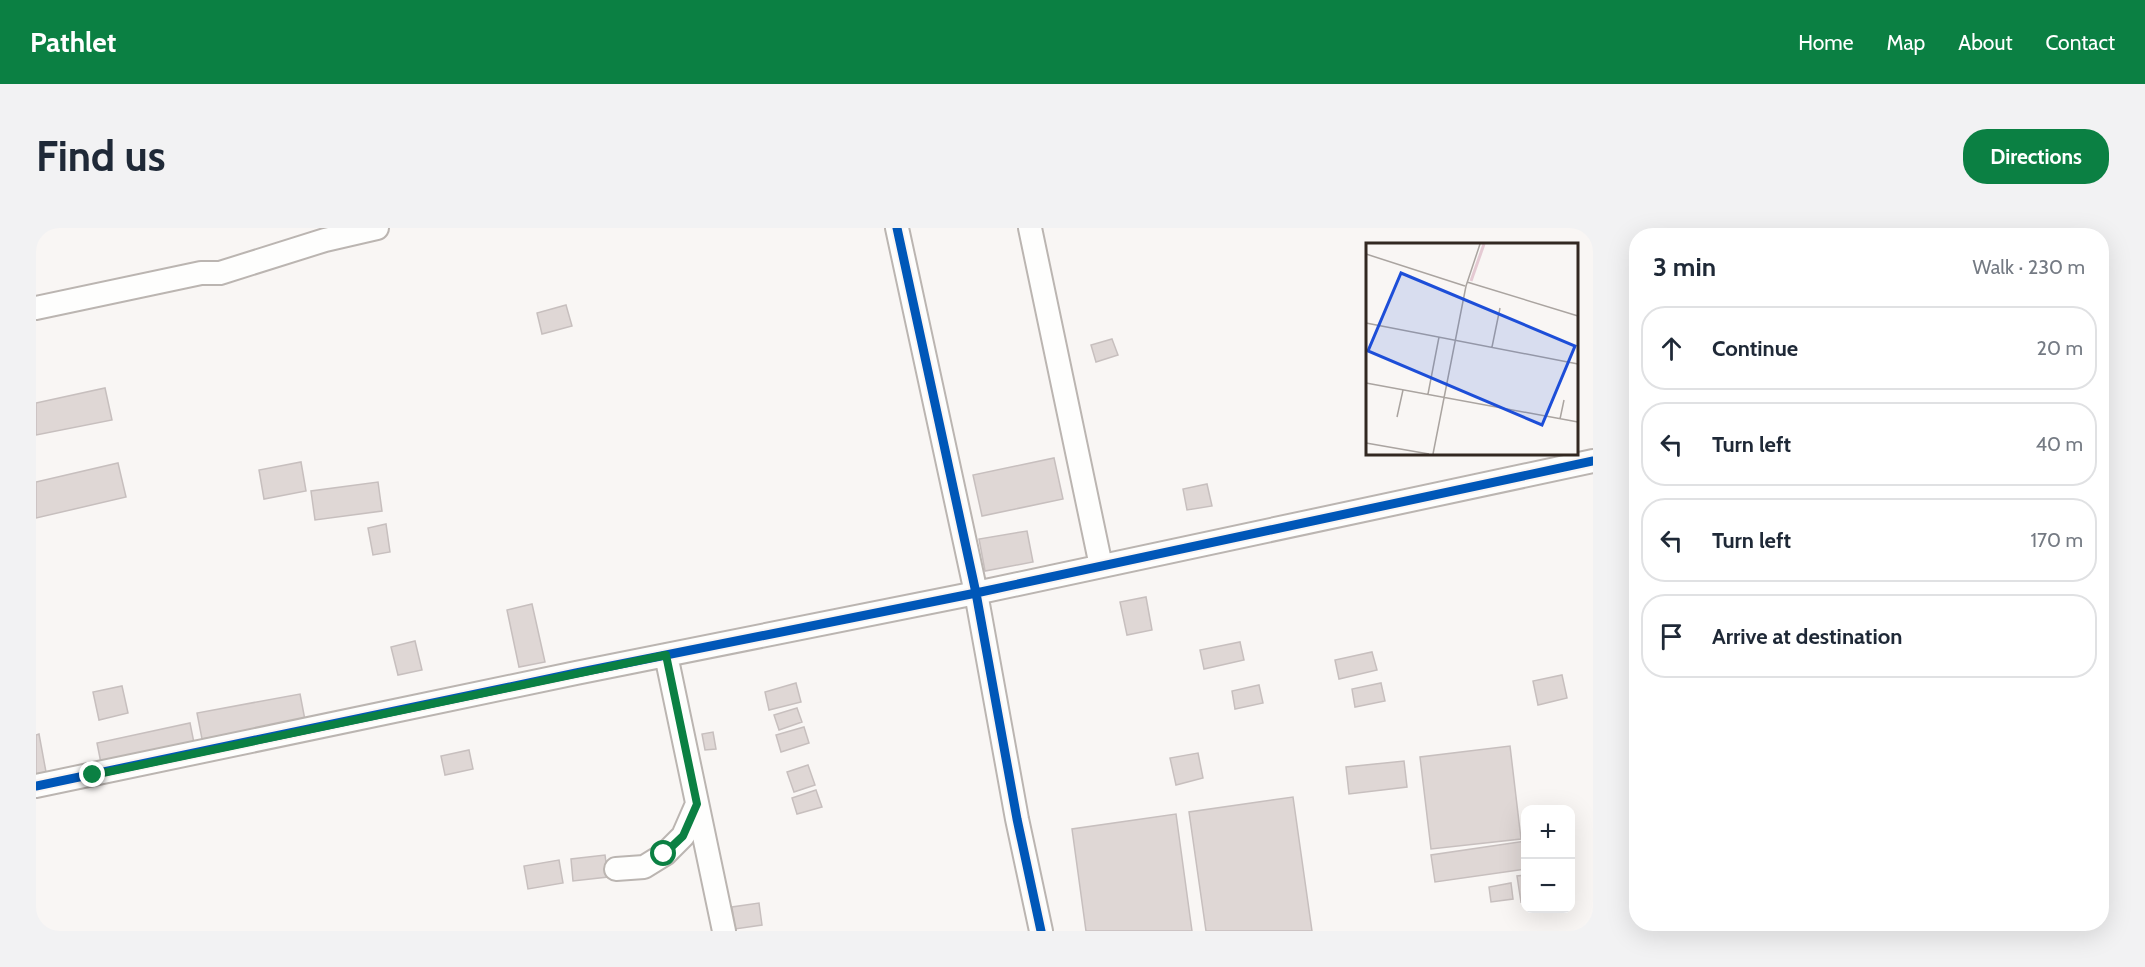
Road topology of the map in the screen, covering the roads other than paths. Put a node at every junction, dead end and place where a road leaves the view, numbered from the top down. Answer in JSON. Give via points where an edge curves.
{"nodes":[{"id":1,"x":377,"y":228,"type":"edge"},
{"id":2,"x":897,"y":228,"type":"edge"},
{"id":3,"x":1030,"y":228,"type":"edge"},
{"id":4,"x":36,"y":308,"type":"edge"},
{"id":5,"x":1593,"y":461,"type":"edge"},
{"id":6,"x":1101,"y":566,"type":"junction"},
{"id":7,"x":976,"y":593,"type":"junction"},
{"id":8,"x":666,"y":655,"type":"junction"},
{"id":9,"x":36,"y":786,"type":"edge"},
{"id":10,"x":697,"y":804,"type":"junction"},
{"id":11,"x":616,"y":869,"type":"dead end"},
{"id":12,"x":724,"y":931,"type":"edge"},
{"id":13,"x":1041,"y":931,"type":"edge"}],
"edges":[{"from":1,"to":4,"type":"street","via":[[220,273],[201,273]]},
{"from":2,"to":7,"type":"street"},
{"from":3,"to":6,"type":"street"},
{"from":5,"to":6,"type":"street"},
{"from":6,"to":7,"type":"street"},
{"from":7,"to":8,"type":"street"},
{"from":7,"to":13,"type":"street"},
{"from":8,"to":9,"type":"street"},
{"from":8,"to":10,"type":"street"},
{"from":10,"to":11,"type":"street","via":[[683,836],[664,854],[644,867]]},
{"from":10,"to":12,"type":"street"}]}
